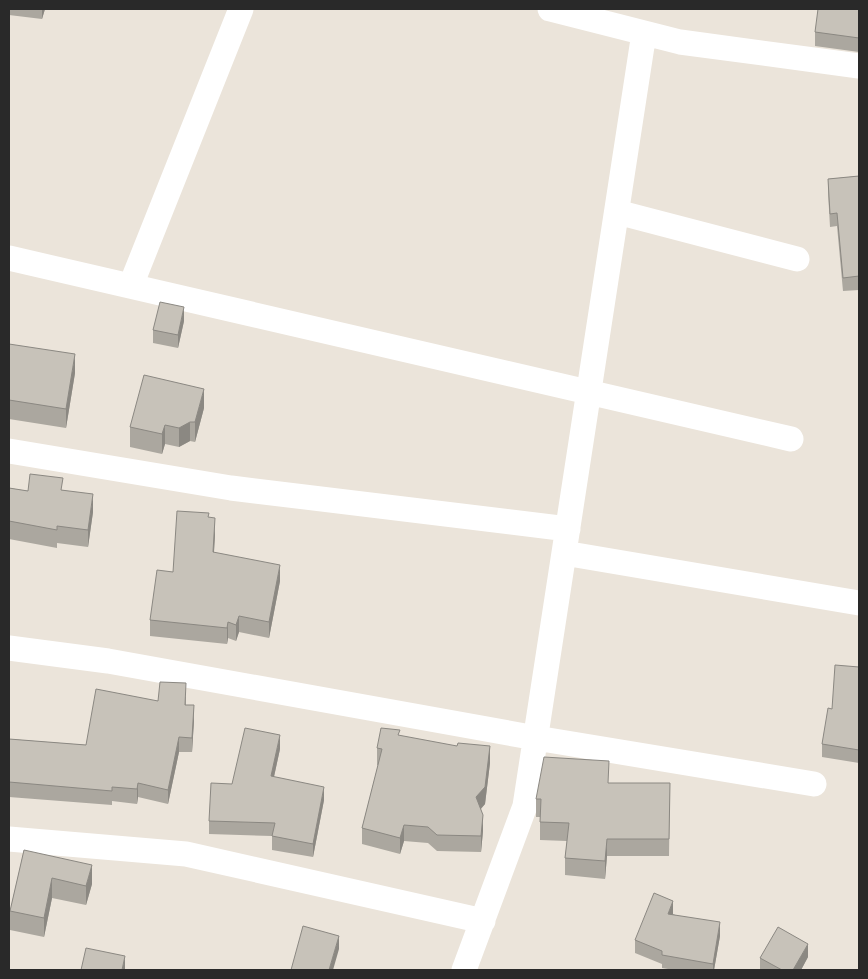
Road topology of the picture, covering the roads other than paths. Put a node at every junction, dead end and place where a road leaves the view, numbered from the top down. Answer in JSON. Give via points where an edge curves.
{"nodes":[{"id":1,"x":241,"y":9,"type":"edge"},
{"id":2,"x":550,"y":9,"type":"edge"},
{"id":3,"x":644,"y":33,"type":"junction"},
{"id":4,"x":859,"y":66,"type":"edge"},
{"id":5,"x":616,"y":212,"type":"junction"},
{"id":6,"x":9,"y":258,"type":"edge"},
{"id":7,"x":797,"y":258,"type":"dead end"},
{"id":8,"x":131,"y":285,"type":"junction"},
{"id":9,"x":589,"y":392,"type":"junction"},
{"id":10,"x":791,"y":439,"type":"dead end"},
{"id":11,"x":9,"y":451,"type":"edge"},
{"id":12,"x":566,"y":541,"type":"junction"},
{"id":13,"x":859,"y":604,"type":"edge"},
{"id":14,"x":9,"y":648,"type":"edge"},
{"id":15,"x":536,"y":738,"type":"junction"},
{"id":16,"x":814,"y":784,"type":"dead end"},
{"id":17,"x":9,"y":839,"type":"edge"},
{"id":18,"x":483,"y":921,"type":"junction"},
{"id":19,"x":464,"y":970,"type":"edge"}],
"edges":[{"from":1,"to":8,"type":"street"},
{"from":2,"to":3,"type":"street"},
{"from":3,"to":4,"type":"street","via":[[680,42]]},
{"from":3,"to":5,"type":"street"},
{"from":5,"to":7,"type":"street"},
{"from":5,"to":9,"type":"street"},
{"from":6,"to":8,"type":"street"},
{"from":8,"to":9,"type":"street"},
{"from":9,"to":10,"type":"street"},
{"from":9,"to":12,"type":"street"},
{"from":11,"to":12,"type":"street"},
{"from":12,"to":13,"type":"street"},
{"from":12,"to":15,"type":"street"},
{"from":14,"to":15,"type":"street","via":[[108,661]]},
{"from":15,"to":16,"type":"street"},
{"from":15,"to":18,"type":"street","via":[[525,806]]},
{"from":17,"to":18,"type":"street","via":[[186,854]]},
{"from":18,"to":19,"type":"street"}]}
